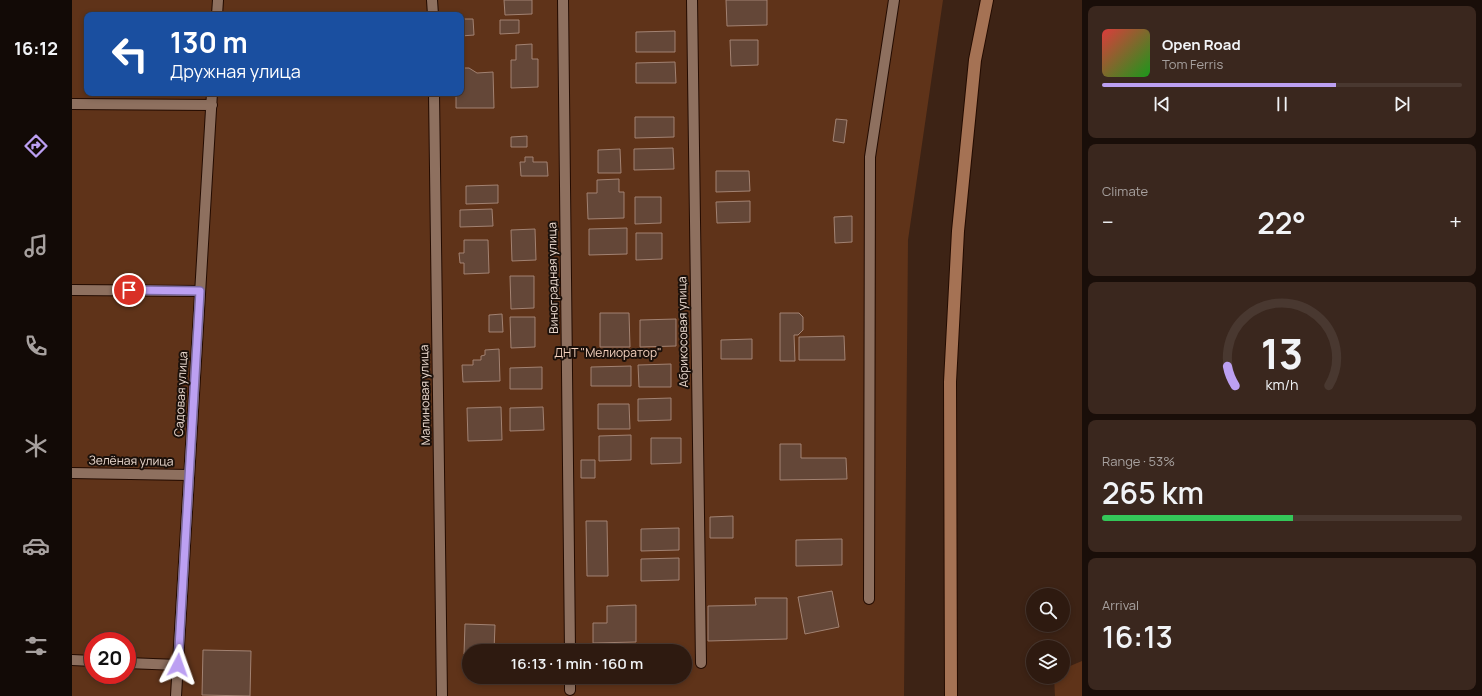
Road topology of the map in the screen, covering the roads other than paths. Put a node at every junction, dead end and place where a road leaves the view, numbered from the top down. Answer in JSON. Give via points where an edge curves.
{"nodes":[{"id":1,"x":218,"y":0,"type":"edge"},
{"id":2,"x":432,"y":0,"type":"edge"},
{"id":3,"x":563,"y":0,"type":"edge"},
{"id":4,"x":692,"y":0,"type":"edge"},
{"id":5,"x":894,"y":0,"type":"edge"},
{"id":6,"x":987,"y":0,"type":"edge"},
{"id":7,"x":217,"y":12,"type":"edge"},
{"id":8,"x":433,"y":12,"type":"edge"},
{"id":9,"x":212,"y":96,"type":"edge"},
{"id":10,"x":434,"y":96,"type":"edge"},
{"id":11,"x":72,"y":104,"type":"edge"},
{"id":12,"x":212,"y":105,"type":"junction"},
{"id":13,"x":72,"y":290,"type":"edge"},
{"id":14,"x":200,"y":291,"type":"junction"},
{"id":15,"x":72,"y":473,"type":"edge"},
{"id":16,"x":189,"y":475,"type":"junction"},
{"id":17,"x":869,"y":599,"type":"dead end"},
{"id":18,"x":570,"y":644,"type":"edge"},
{"id":19,"x":72,"y":660,"type":"edge"},
{"id":20,"x":84,"y":661,"type":"edge"},
{"id":21,"x":136,"y":663,"type":"edge"},
{"id":22,"x":701,"y":663,"type":"dead end"},
{"id":23,"x":178,"y":665,"type":"junction"},
{"id":24,"x":570,"y":684,"type":"edge"},
{"id":25,"x":570,"y":690,"type":"dead end"},
{"id":26,"x":176,"y":696,"type":"edge"},
{"id":27,"x":442,"y":696,"type":"edge"},
{"id":28,"x":951,"y":696,"type":"edge"}],
"edges":[{"from":1,"to":7,"type":"lane"},
{"from":2,"to":8,"type":"lane"},
{"from":3,"to":18,"type":"lane","name":"Виноградная улица"},
{"from":4,"to":22,"type":"lane","name":"Абрикосовая улица"},
{"from":5,"to":17,"type":"lane","via":[[870,157]]},
{"from":6,"to":28,"type":"main road","via":[[975,60],[959,223],[950,382]]},
{"from":9,"to":12,"type":"lane","name":"Садовая улица"},
{"from":10,"to":27,"type":"lane","name":"Малиновая улица"},
{"from":11,"to":12,"type":"lane"},
{"from":12,"to":14,"type":"lane","name":"Садовая улица"},
{"from":13,"to":14,"type":"lane"},
{"from":14,"to":16,"type":"lane","name":"Садовая улица"},
{"from":15,"to":16,"type":"lane","name":"Зелёная улица"},
{"from":16,"to":23,"type":"lane","name":"Садовая улица"},
{"from":19,"to":20,"type":"lane"},
{"from":21,"to":23,"type":"lane"},
{"from":23,"to":26,"type":"lane","name":"Садовая улица"},
{"from":24,"to":25,"type":"lane"}]}
